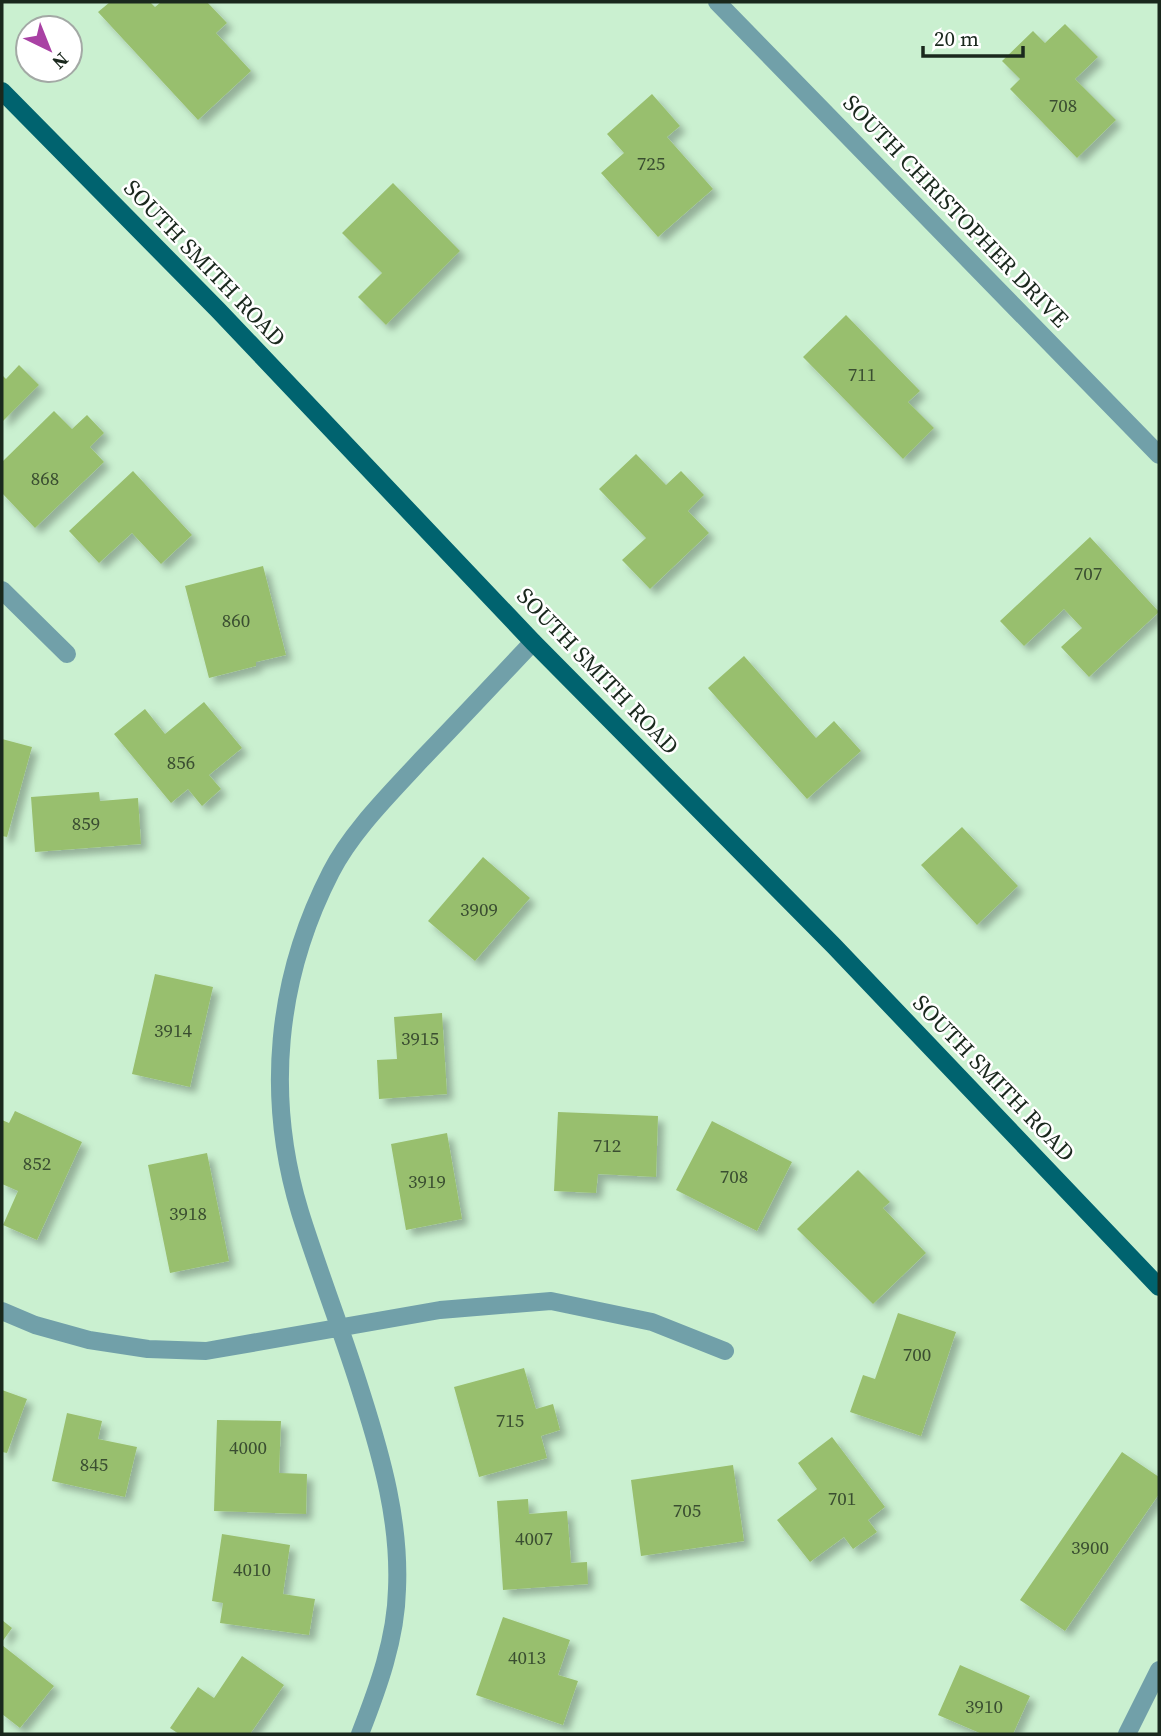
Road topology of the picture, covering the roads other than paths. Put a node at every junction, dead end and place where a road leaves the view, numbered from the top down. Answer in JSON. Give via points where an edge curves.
{"nodes":[{"id":1,"x":717,"y":2,"type":"edge"},
{"id":2,"x":2,"y":91,"type":"edge"},
{"id":3,"x":1159,"y":455,"type":"edge"},
{"id":4,"x":2,"y":590,"type":"edge"},
{"id":5,"x":533,"y":642,"type":"junction"},
{"id":6,"x":67,"y":654,"type":"dead end"},
{"id":7,"x":1159,"y":1287,"type":"edge"},
{"id":8,"x":2,"y":1311,"type":"edge"},
{"id":9,"x":340,"y":1327,"type":"junction"},
{"id":10,"x":724,"y":1351,"type":"dead end"},
{"id":11,"x":1159,"y":1670,"type":"edge"},
{"id":12,"x":360,"y":1734,"type":"edge"},
{"id":13,"x":1127,"y":1734,"type":"edge"}],
"edges":[{"from":1,"to":3,"type":"street","name":"SOUTH CHRISTOPHER DRIVE"},
{"from":2,"to":5,"type":"main road","name":"SOUTH SMITH ROAD","via":[[218,310]]},
{"from":4,"to":6,"type":"street"},
{"from":5,"to":7,"type":"main road","name":"SOUTH SMITH ROAD","via":[[834,946]]},
{"from":5,"to":9,"type":"street","via":[[359,831],[332,870],[295,960],[279,1064],[281,1116],[300,1210]]},
{"from":8,"to":9,"type":"street","via":[[89,1340],[148,1349],[206,1351]]},
{"from":9,"to":10,"type":"street","via":[[440,1310],[551,1301],[652,1322]]},
{"from":9,"to":12,"type":"street","via":[[379,1448],[396,1539],[398,1591],[390,1645]]},
{"from":11,"to":13,"type":"street"}]}
